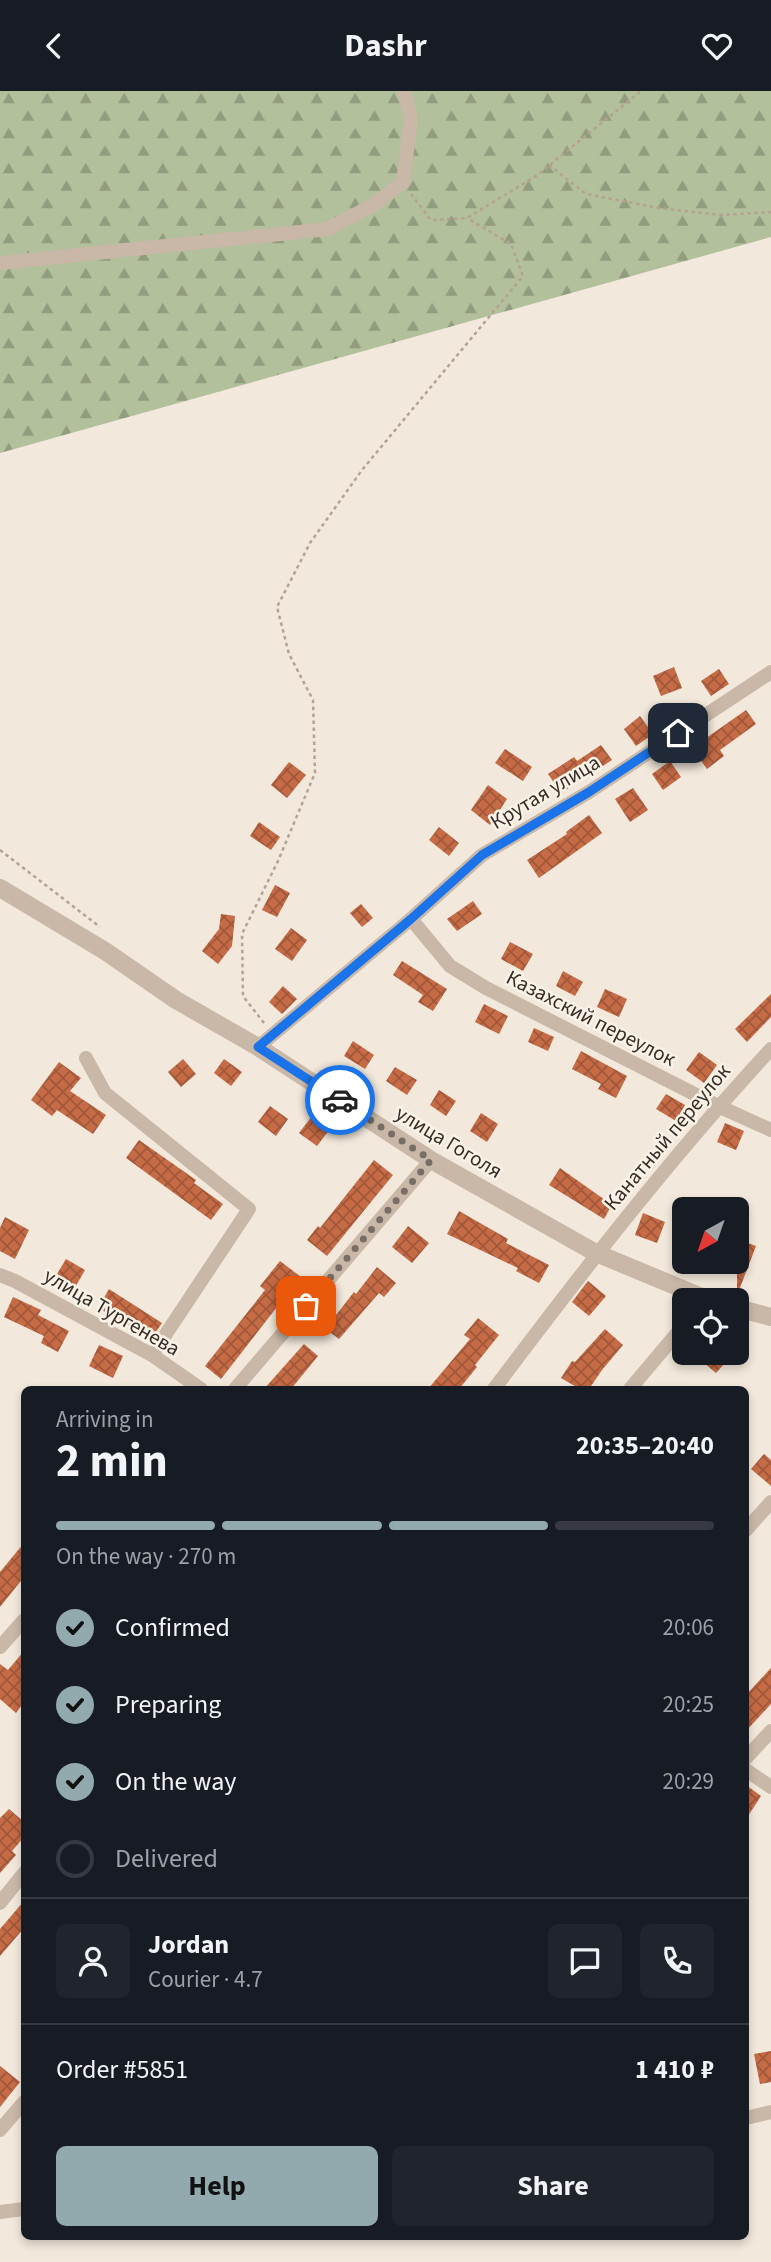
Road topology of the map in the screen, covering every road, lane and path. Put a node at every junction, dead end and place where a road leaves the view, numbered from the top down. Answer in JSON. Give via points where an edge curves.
{"nodes":[{"id":1,"x":404,"y":91,"type":"edge"},
{"id":2,"x":641,"y":91,"type":"edge"},
{"id":3,"x":549,"y":166,"type":"junction"},
{"id":4,"x":403,"y":183,"type":"junction"},
{"id":5,"x":771,"y":212,"type":"edge"},
{"id":6,"x":467,"y":219,"type":"junction"},
{"id":7,"x":0,"y":263,"type":"edge"},
{"id":8,"x":771,"y":672,"type":"edge"},
{"id":9,"x":0,"y":888,"type":"edge"},
{"id":10,"x":411,"y":919,"type":"junction"},
{"id":11,"x":273,"y":1034,"type":"junction"},
{"id":12,"x":258,"y":1047,"type":"junction"},
{"id":13,"x":771,"y":1049,"type":"edge"},
{"id":14,"x":86,"y":1058,"type":"dead end"},
{"id":15,"x":718,"y":1106,"type":"junction"},
{"id":16,"x":771,"y":1130,"type":"edge"},
{"id":17,"x":431,"y":1160,"type":"junction"},
{"id":18,"x":596,"y":1253,"type":"junction"},
{"id":19,"x":0,"y":1275,"type":"edge"},
{"id":20,"x":679,"y":1288,"type":"edge"},
{"id":21,"x":749,"y":1311,"type":"edge"},
{"id":22,"x":771,"y":1317,"type":"edge"},
{"id":23,"x":672,"y":1339,"type":"edge"},
{"id":24,"x":152,"y":1355,"type":"junction"},
{"id":25,"x":197,"y":1386,"type":"edge"},
{"id":26,"x":238,"y":1386,"type":"edge"},
{"id":27,"x":496,"y":1386,"type":"edge"},
{"id":28,"x":633,"y":1386,"type":"edge"},
{"id":29,"x":771,"y":1502,"type":"edge"},
{"id":30,"x":749,"y":1526,"type":"edge"},
{"id":31,"x":21,"y":1623,"type":"edge"},
{"id":32,"x":0,"y":1647,"type":"edge"},
{"id":33,"x":771,"y":1731,"type":"edge"},
{"id":34,"x":749,"y":1755,"type":"edge"},
{"id":35,"x":749,"y":1772,"type":"edge"},
{"id":36,"x":771,"y":1787,"type":"edge"},
{"id":37,"x":21,"y":1877,"type":"edge"},
{"id":38,"x":0,"y":1903,"type":"edge"},
{"id":39,"x":21,"y":2106,"type":"edge"},
{"id":40,"x":771,"y":2112,"type":"edge"},
{"id":41,"x":749,"y":2117,"type":"edge"},
{"id":42,"x":0,"y":2130,"type":"edge"},
{"id":43,"x":21,"y":2209,"type":"edge"},
{"id":44,"x":0,"y":2212,"type":"edge"}],
"edges":[{"from":1,"to":4,"type":"street","via":[[411,119]]},
{"from":2,"to":3,"type":"path"},
{"from":3,"to":5,"type":"path","via":[[586,194],[721,215]]},
{"from":3,"to":6,"type":"path"},
{"from":4,"to":6,"type":"path","via":[[431,221]]},
{"from":4,"to":7,"type":"street","via":[[328,229]]},
{"from":6,"to":11,"type":"path","via":[[511,244],[523,276],[362,470],[310,543],[277,607],[289,654],[313,700],[315,773],[242,934],[243,996]]},
{"from":8,"to":10,"type":"street","name":"Крутая улица","via":[[589,792],[482,855]]},
{"from":9,"to":12,"type":"street","name":"улица Гоголя"},
{"from":10,"to":11,"type":"street","name":"Крутая улица"},
{"from":10,"to":15,"type":"street","name":"Казахский переулок","via":[[450,966],[486,988]]},
{"from":11,"to":12,"type":"street","name":"Крутая улица"},
{"from":12,"to":17,"type":"street","name":"улица Гоголя"},
{"from":13,"to":15,"type":"street","name":"Канатный переулок"},
{"from":14,"to":24,"type":"street","via":[[105,1093],[249,1209]]},
{"from":15,"to":16,"type":"street","name":"Казахский переулок"},
{"from":15,"to":18,"type":"street","name":"Канатный переулок"},
{"from":17,"to":18,"type":"street","name":"улица Гоголя"},
{"from":17,"to":26,"type":"street"},
{"from":18,"to":20,"type":"street","name":"улица Гоголя"},
{"from":18,"to":27,"type":"street","name":"Канатный переулок"},
{"from":19,"to":24,"type":"street","name":"улица Тургенева"},
{"from":21,"to":22,"type":"street"},
{"from":23,"to":28,"type":"street"},
{"from":24,"to":25,"type":"street","name":"улица Тургенева"},
{"from":29,"to":30,"type":"street"},
{"from":31,"to":32,"type":"street"},
{"from":33,"to":34,"type":"street"},
{"from":35,"to":36,"type":"street"},
{"from":37,"to":38,"type":"street"},
{"from":39,"to":42,"type":"street"},
{"from":40,"to":41,"type":"street"},
{"from":43,"to":44,"type":"street"}]}
